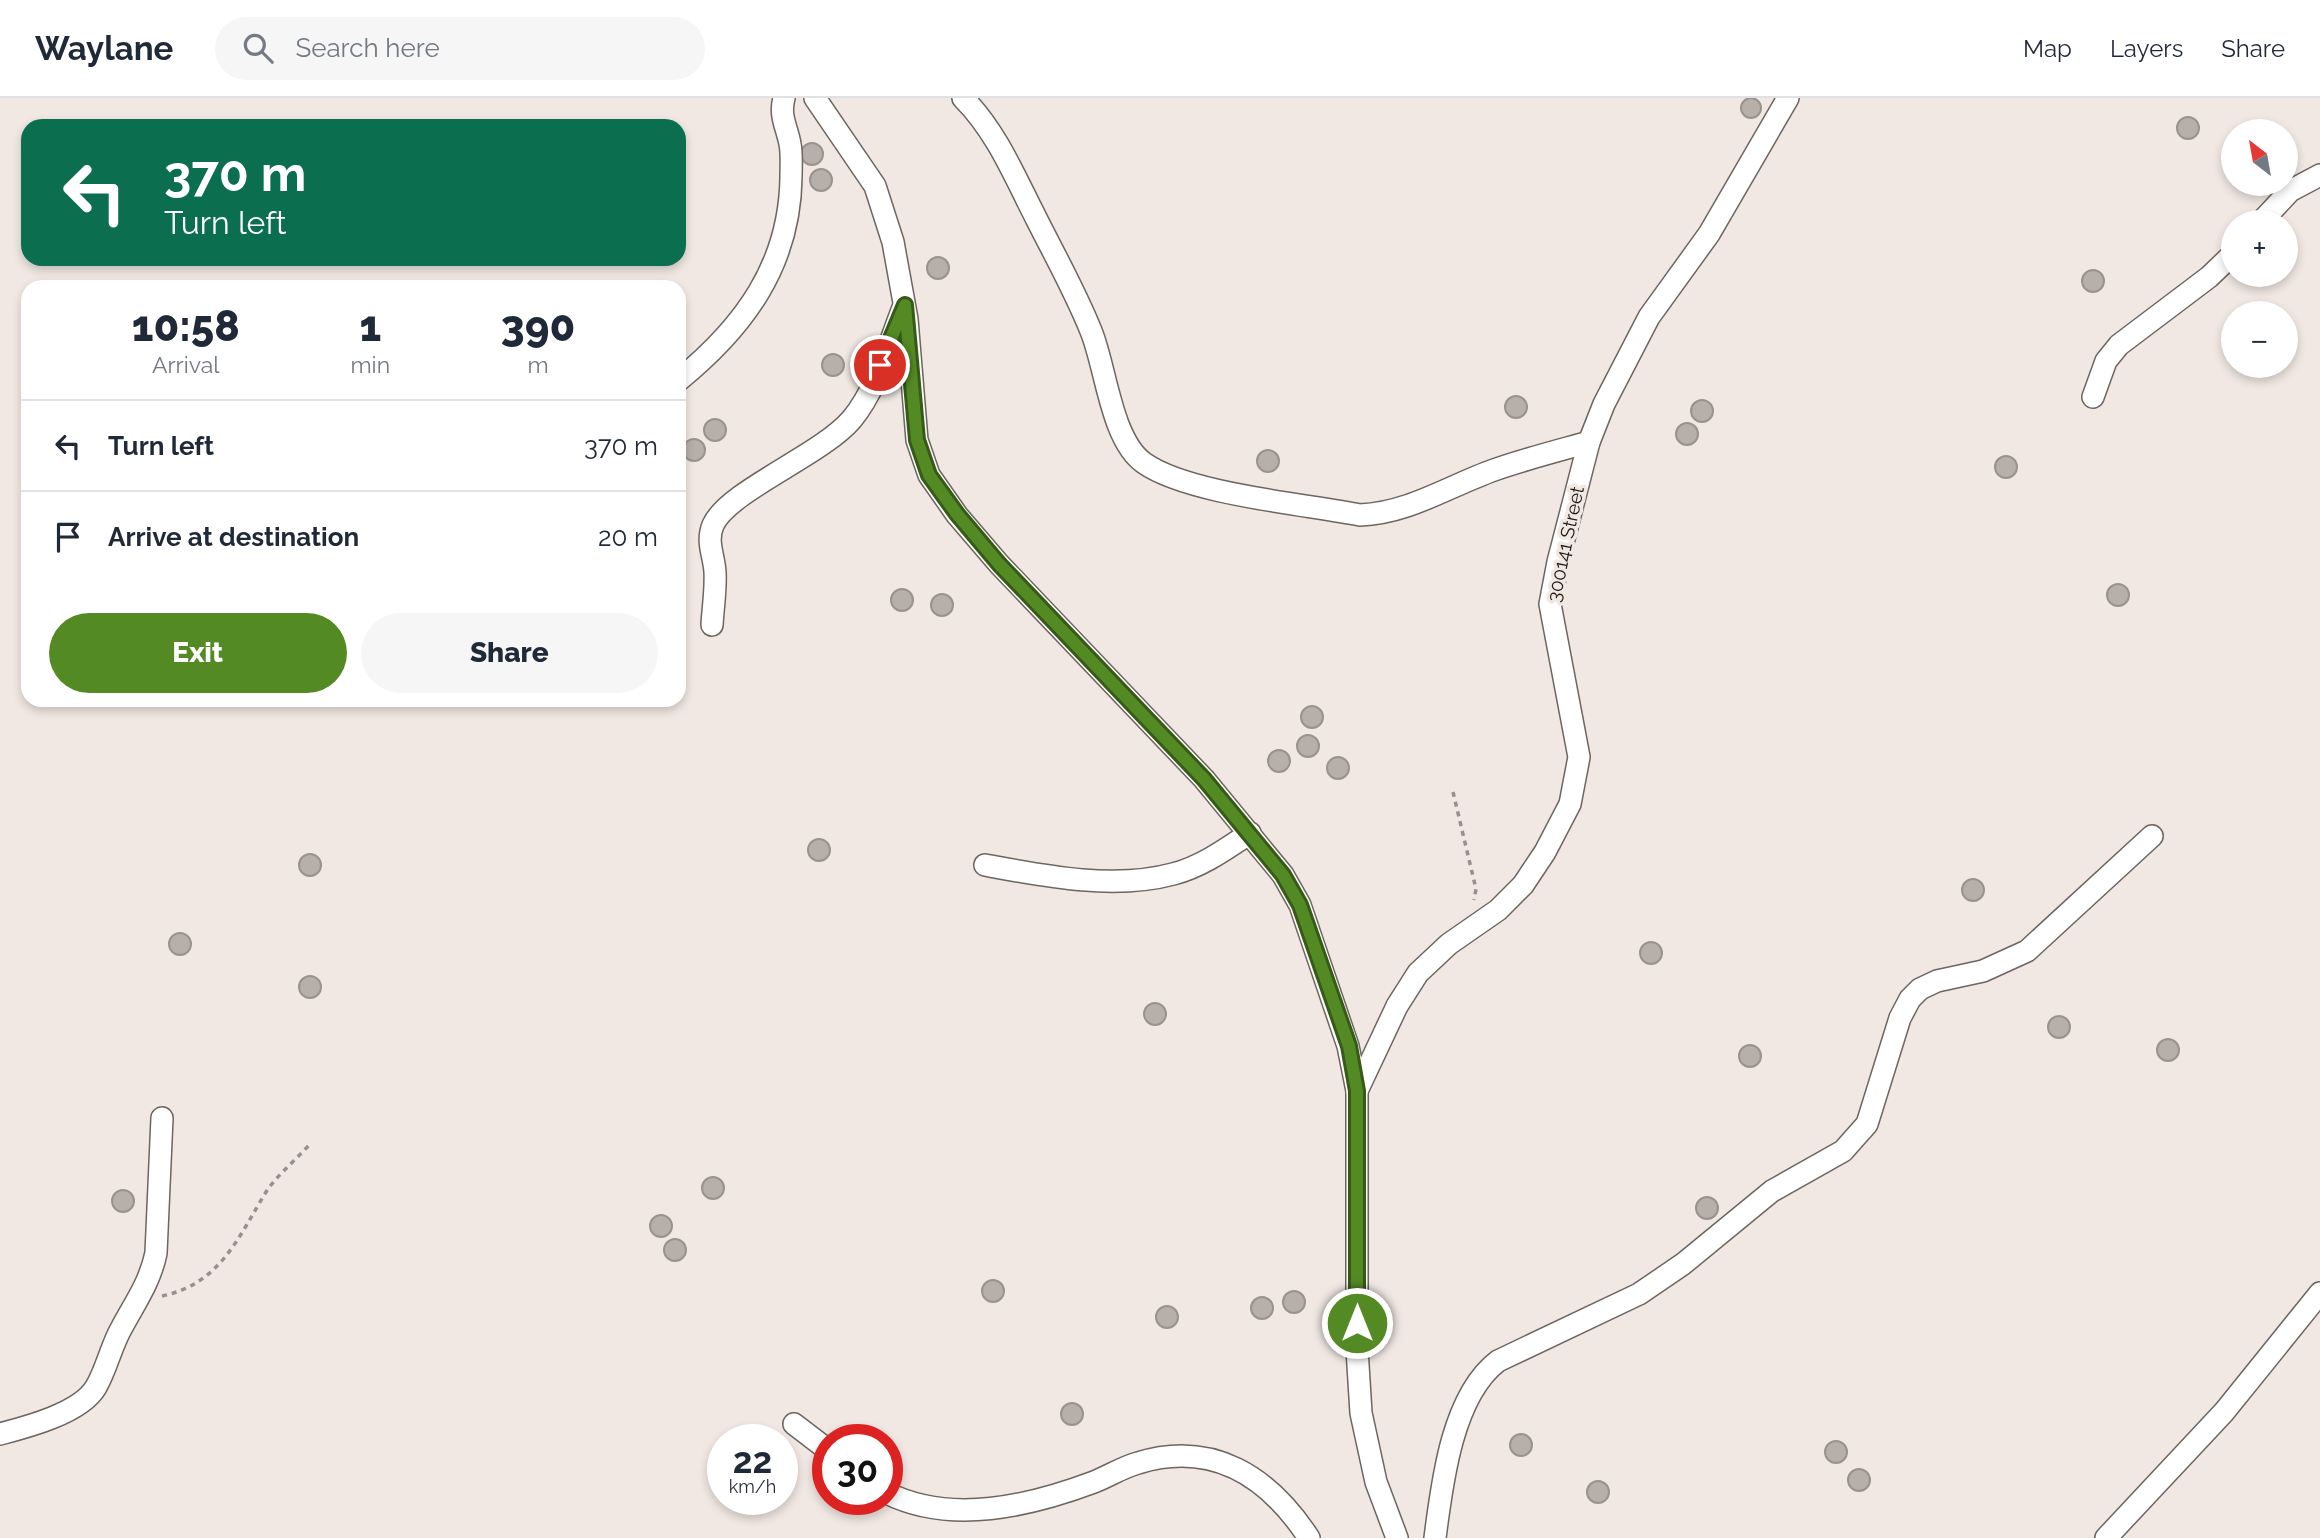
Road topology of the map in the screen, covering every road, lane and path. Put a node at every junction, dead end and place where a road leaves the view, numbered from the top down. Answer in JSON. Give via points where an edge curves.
{"nodes":[{"id":1,"x":785,"y":98,"type":"edge"},
{"id":2,"x":815,"y":98,"type":"edge"},
{"id":3,"x":963,"y":98,"type":"edge"},
{"id":4,"x":1788,"y":98,"type":"edge"},
{"id":5,"x":2320,"y":176,"type":"edge"},
{"id":6,"x":2272,"y":210,"type":"edge"},
{"id":7,"x":2221,"y":266,"type":"edge"},
{"id":8,"x":905,"y":305,"type":"junction"},
{"id":9,"x":686,"y":374,"type":"edge"},
{"id":10,"x":2093,"y":397,"type":"dead end"},
{"id":11,"x":1589,"y":442,"type":"junction"},
{"id":12,"x":712,"y":625,"type":"dead end"},
{"id":13,"x":1453,"y":792,"type":"dead end"},
{"id":14,"x":1250,"y":833,"type":"junction"},
{"id":15,"x":2152,"y":836,"type":"dead end"},
{"id":16,"x":985,"y":865,"type":"dead end"},
{"id":17,"x":1470,"y":930,"type":"junction"},
{"id":18,"x":1357,"y":1091,"type":"junction"},
{"id":19,"x":163,"y":1118,"type":"dead end"},
{"id":20,"x":310,"y":1144,"type":"dead end"},
{"id":21,"x":2320,"y":1293,"type":"edge"},
{"id":22,"x":140,"y":1301,"type":"junction"},
{"id":23,"x":798,"y":1427,"type":"edge"},
{"id":24,"x":0,"y":1434,"type":"edge"},
{"id":25,"x":812,"y":1438,"type":"edge"},
{"id":26,"x":903,"y":1501,"type":"edge"},
{"id":27,"x":1308,"y":1538,"type":"edge"},
{"id":28,"x":1397,"y":1538,"type":"edge"},
{"id":29,"x":1435,"y":1538,"type":"edge"},
{"id":30,"x":2106,"y":1538,"type":"edge"}],
"edges":[{"from":1,"to":9,"type":"street","via":[[781,108],[790,145],[791,179],[775,259],[753,305],[711,354]]},
{"from":2,"to":8,"type":"street","via":[[875,186],[893,242]]},
{"from":3,"to":11,"type":"street","via":[[997,143],[1077,298],[1093,334],[1120,428],[1141,461],[1158,471],[1202,486],[1360,515],[1382,514],[1496,469]]},
{"from":4,"to":11,"type":"street","name":"300141 Street","via":[[1709,234],[1649,317]]},
{"from":5,"to":6,"type":"street","via":[[2290,191]]},
{"from":7,"to":10,"type":"street","via":[[2119,345],[2106,360]]},
{"from":8,"to":12,"type":"street","via":[[853,419],[807,457],[756,486],[714,523],[709,543],[715,577]]},
{"from":8,"to":14,"type":"street","via":[[917,440],[929,475],[999,564]]},
{"from":11,"to":17,"type":"street","name":"300141 Street","via":[[1550,604],[1579,757],[1570,804],[1523,885]]},
{"from":13,"to":17,"type":"path","via":[[1476,889]]},
{"from":14,"to":16,"type":"street","via":[[1206,861],[1173,875],[1085,879]]},
{"from":14,"to":18,"type":"street","via":[[1300,905],[1349,1046]]},
{"from":15,"to":29,"type":"street","via":[[2026,951],[1983,971],[1937,981],[1910,999],[1867,1124],[1843,1151],[1772,1191],[1639,1294],[1484,1372],[1470,1393],[1456,1432]]},
{"from":17,"to":18,"type":"street","name":"300141 Street","via":[[1418,973],[1397,1006]]},
{"from":18,"to":28,"type":"street","via":[[1361,1413],[1376,1482]]},
{"from":19,"to":22,"type":"street","via":[[156,1253]]},
{"from":20,"to":22,"type":"path","via":[[267,1190],[225,1261],[181,1292]]},
{"from":21,"to":30,"type":"street","via":[[2224,1412]]},
{"from":22,"to":24,"type":"street","via":[[122,1327],[96,1389],[64,1412]]},
{"from":23,"to":25,"type":"street"},
{"from":26,"to":27,"type":"street","via":[[936,1509],[988,1509],[1041,1499],[1138,1463],[1173,1456],[1202,1458],[1257,1478],[1295,1517]]}]}
